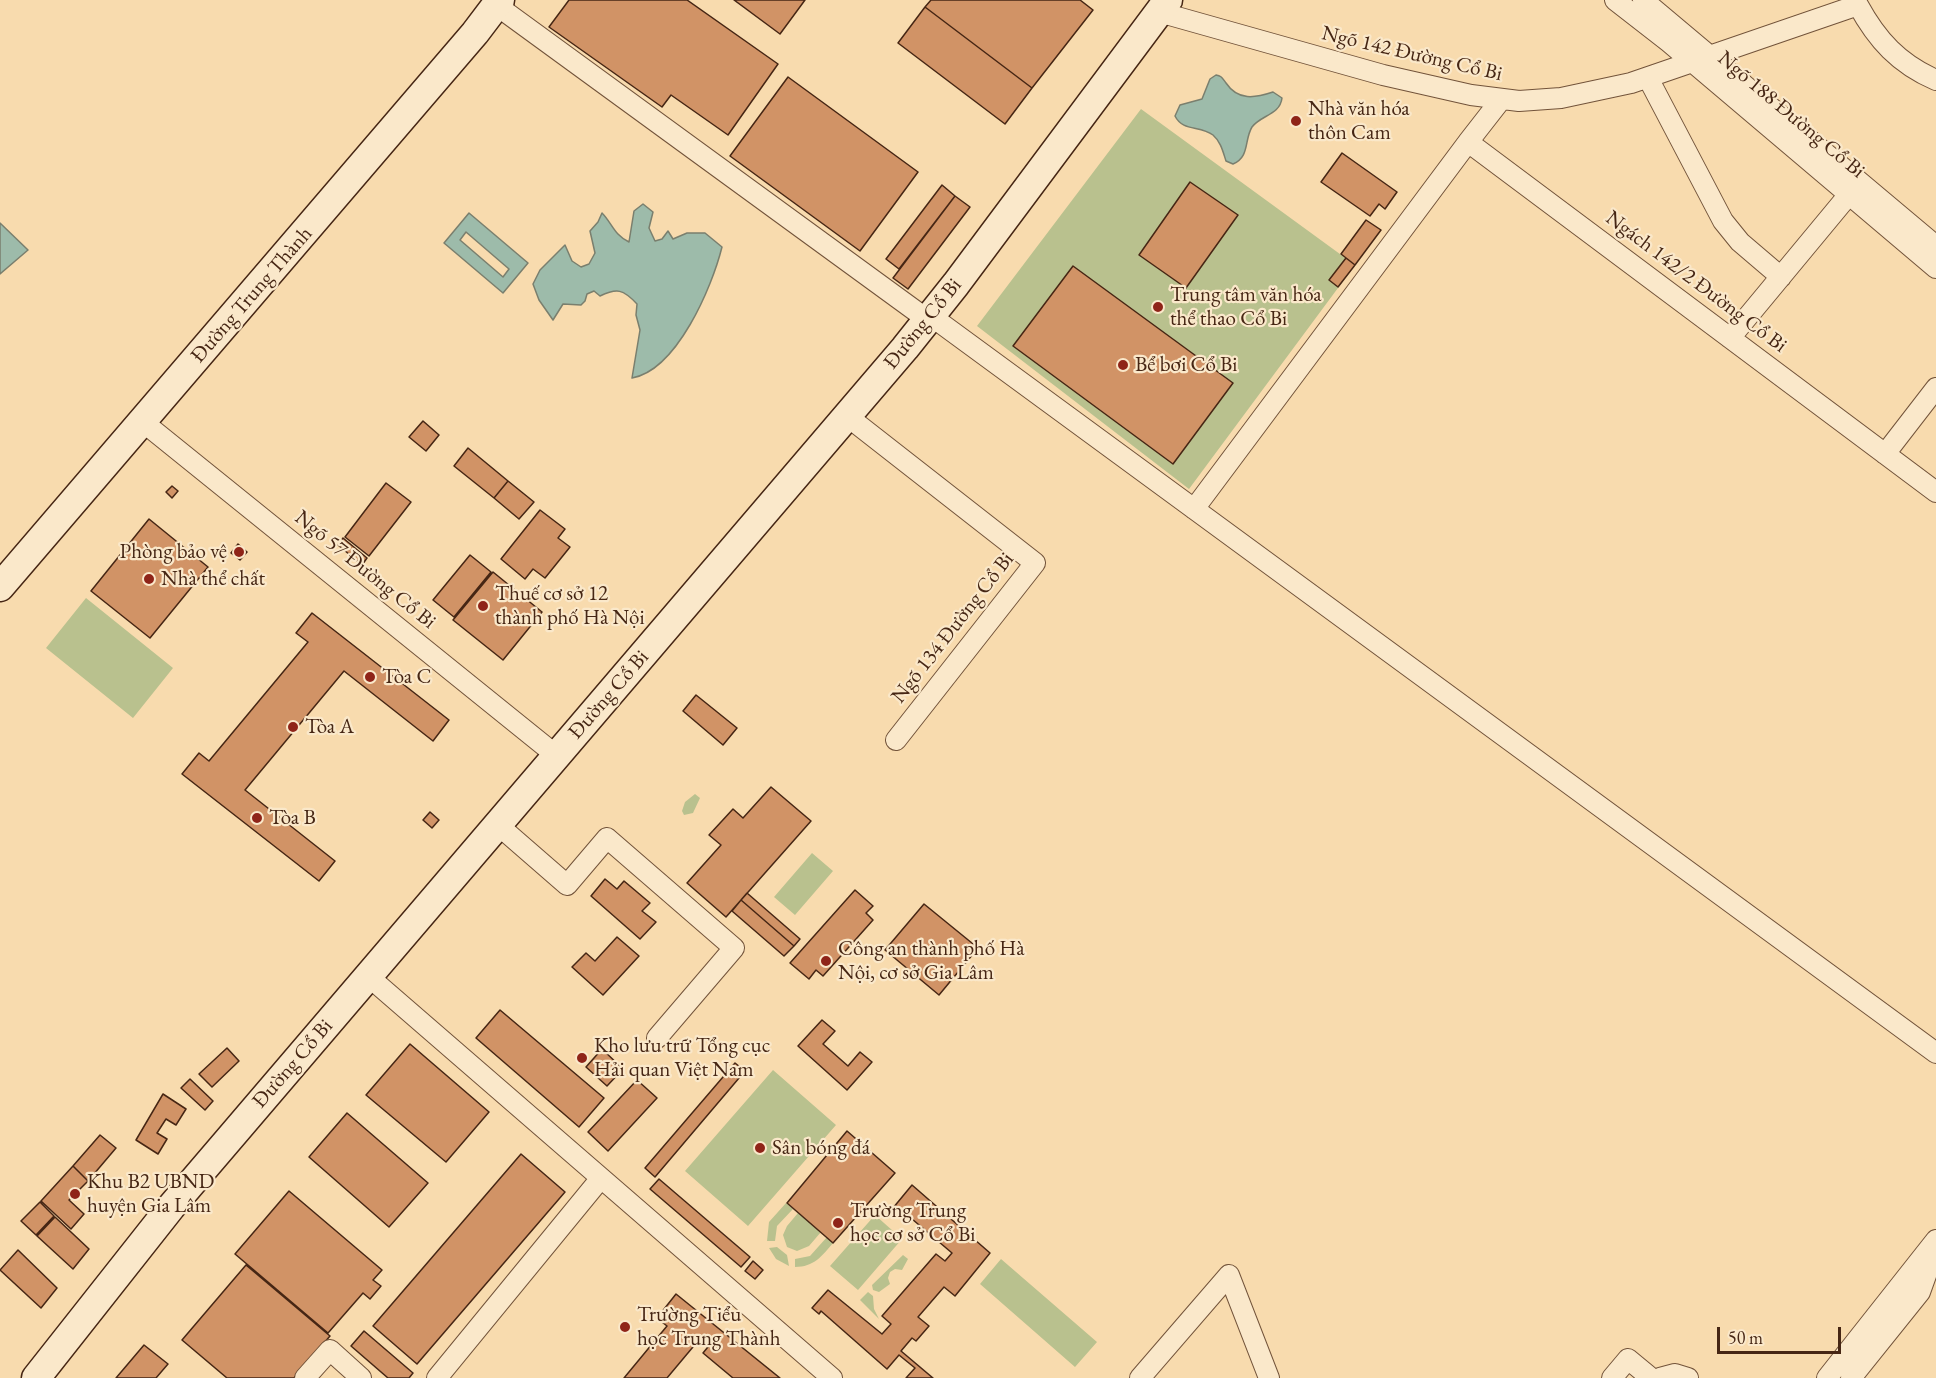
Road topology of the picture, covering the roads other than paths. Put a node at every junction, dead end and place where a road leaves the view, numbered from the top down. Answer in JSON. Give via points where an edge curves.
{"nodes":[{"id":1,"x":1615,"y":0,"type":"edge"},
{"id":2,"x":1643,"y":0,"type":"edge"},
{"id":3,"x":1862,"y":2,"type":"edge"},
{"id":4,"x":498,"y":3,"type":"edge"},
{"id":5,"x":1163,"y":6,"type":"edge"},
{"id":6,"x":1711,"y":57,"type":"junction"},
{"id":7,"x":1692,"y":63,"type":"junction"},
{"id":8,"x":1648,"y":78,"type":"junction"},
{"id":9,"x":1936,"y":80,"type":"edge"},
{"id":10,"x":1500,"y":100,"type":"junction"},
{"id":11,"x":1468,"y":142,"type":"junction"},
{"id":12,"x":1855,"y":189,"type":"junction"},
{"id":13,"x":1936,"y":246,"type":"edge"},
{"id":14,"x":1936,"y":268,"type":"edge"},
{"id":15,"x":1781,"y":277,"type":"junction"},
{"id":16,"x":930,"y":318,"type":"junction"},
{"id":17,"x":1730,"y":338,"type":"junction"},
{"id":18,"x":1936,"y":388,"type":"edge"},
{"id":19,"x":847,"y":416,"type":"junction"},
{"id":20,"x":143,"y":422,"type":"junction"},
{"id":21,"x":1885,"y":454,"type":"junction"},
{"id":22,"x":1936,"y":492,"type":"edge"},
{"id":23,"x":1194,"y":509,"type":"junction"},
{"id":24,"x":0,"y":587,"type":"edge"},
{"id":25,"x":896,"y":740,"type":"dead end"},
{"id":26,"x":557,"y":756,"type":"junction"},
{"id":27,"x":498,"y":825,"type":"junction"},
{"id":28,"x":368,"y":976,"type":"junction"},
{"id":29,"x":657,"y":1038,"type":"dead end"},
{"id":30,"x":1936,"y":1053,"type":"edge"},
{"id":31,"x":602,"y":1178,"type":"junction"},
{"id":32,"x":1936,"y":1240,"type":"edge"},
{"id":33,"x":1936,"y":1247,"type":"edge"},
{"id":34,"x":36,"y":1378,"type":"edge"},
{"id":35,"x":305,"y":1378,"type":"edge"},
{"id":36,"x":361,"y":1378,"type":"edge"},
{"id":37,"x":437,"y":1378,"type":"edge"},
{"id":38,"x":832,"y":1378,"type":"edge"},
{"id":39,"x":1140,"y":1378,"type":"edge"},
{"id":40,"x":1269,"y":1378,"type":"edge"},
{"id":41,"x":1612,"y":1378,"type":"edge"},
{"id":42,"x":1651,"y":1378,"type":"edge"},
{"id":43,"x":1660,"y":1378,"type":"edge"},
{"id":44,"x":1688,"y":1378,"type":"edge"},
{"id":45,"x":1827,"y":1378,"type":"edge"},
{"id":46,"x":1851,"y":1378,"type":"edge"}],
"edges":[{"from":1,"to":7,"type":"street","name":"Ngõ 188 Đường Cổ Bi"},
{"from":2,"to":6,"type":"street","name":"Ngõ 188 Đường Cổ Bi"},
{"from":3,"to":6,"type":"street","name":"Ngõ 142 Đường Cổ Bi"},
{"from":3,"to":9,"type":"street","name":"Ngõ 142 Đường Cổ Bi","via":[[1871,28],[1890,51],[1916,71]]},
{"from":4,"to":16,"type":"street"},
{"from":4,"to":20,"type":"main road","name":"Đường Trung Thành"},
{"from":5,"to":10,"type":"street","name":"Ngõ 142 Đường Cổ Bi","via":[[1383,75]]},
{"from":5,"to":16,"type":"main road","name":"Đường Cổ Bi"},
{"from":6,"to":7,"type":"street","name":"Ngõ 142 Đường Cổ Bi"},
{"from":6,"to":12,"type":"street","name":"Ngõ 188 Đường Cổ Bi"},
{"from":7,"to":8,"type":"street","name":"Ngõ 142 Đường Cổ Bi"},
{"from":7,"to":12,"type":"street","name":"Ngõ 188 Đường Cổ Bi"},
{"from":8,"to":10,"type":"street","name":"Ngõ 142 Đường Cổ Bi","via":[[1561,98]]},
{"from":8,"to":15,"type":"street","via":[[1723,221],[1740,242]]},
{"from":10,"to":11,"type":"street"},
{"from":11,"to":17,"type":"street","name":"Ngách 142/2 Đường Cổ Bi"},
{"from":11,"to":23,"type":"street"},
{"from":12,"to":13,"type":"street","name":"Ngõ 188 Đường Cổ Bi"},
{"from":12,"to":14,"type":"street","name":"Ngõ 188 Đường Cổ Bi"},
{"from":12,"to":15,"type":"street"},
{"from":15,"to":17,"type":"street"},
{"from":16,"to":19,"type":"main road","name":"Đường Cổ Bi"},
{"from":16,"to":23,"type":"street"},
{"from":17,"to":21,"type":"street","name":"Ngách 142/2 Đường Cổ Bi"},
{"from":18,"to":21,"type":"street"},
{"from":19,"to":25,"type":"street","name":"Ngõ 134 Đường Cổ Bi","via":[[1035,563]]},
{"from":19,"to":26,"type":"main road","name":"Đường Cổ Bi"},
{"from":20,"to":24,"type":"main road","name":"Đường Trung Thành"},
{"from":20,"to":26,"type":"street","name":"Ngõ 57 Đường Cổ Bi"},
{"from":21,"to":22,"type":"street","name":"Ngách 142/2 Đường Cổ Bi"},
{"from":23,"to":30,"type":"street"},
{"from":26,"to":27,"type":"main road","name":"Đường Cổ Bi"},
{"from":27,"to":28,"type":"main road","name":"Đường Cổ Bi"},
{"from":27,"to":29,"type":"street","via":[[567,885],[607,838],[734,948]]},
{"from":28,"to":31,"type":"street"},
{"from":28,"to":34,"type":"main road","name":"Đường Cổ Bi","via":[[171,1207]]},
{"from":31,"to":37,"type":"street"},
{"from":31,"to":38,"type":"street"},
{"from":32,"to":45,"type":"street"},
{"from":33,"to":46,"type":"street","via":[[1920,1292]]},
{"from":35,"to":36,"type":"street","via":[[330,1350]]},
{"from":39,"to":40,"type":"street","via":[[1229,1275]]},
{"from":41,"to":42,"type":"street","via":[[1628,1359]]},
{"from":43,"to":44,"type":"street","via":[[1675,1374]]}]}
